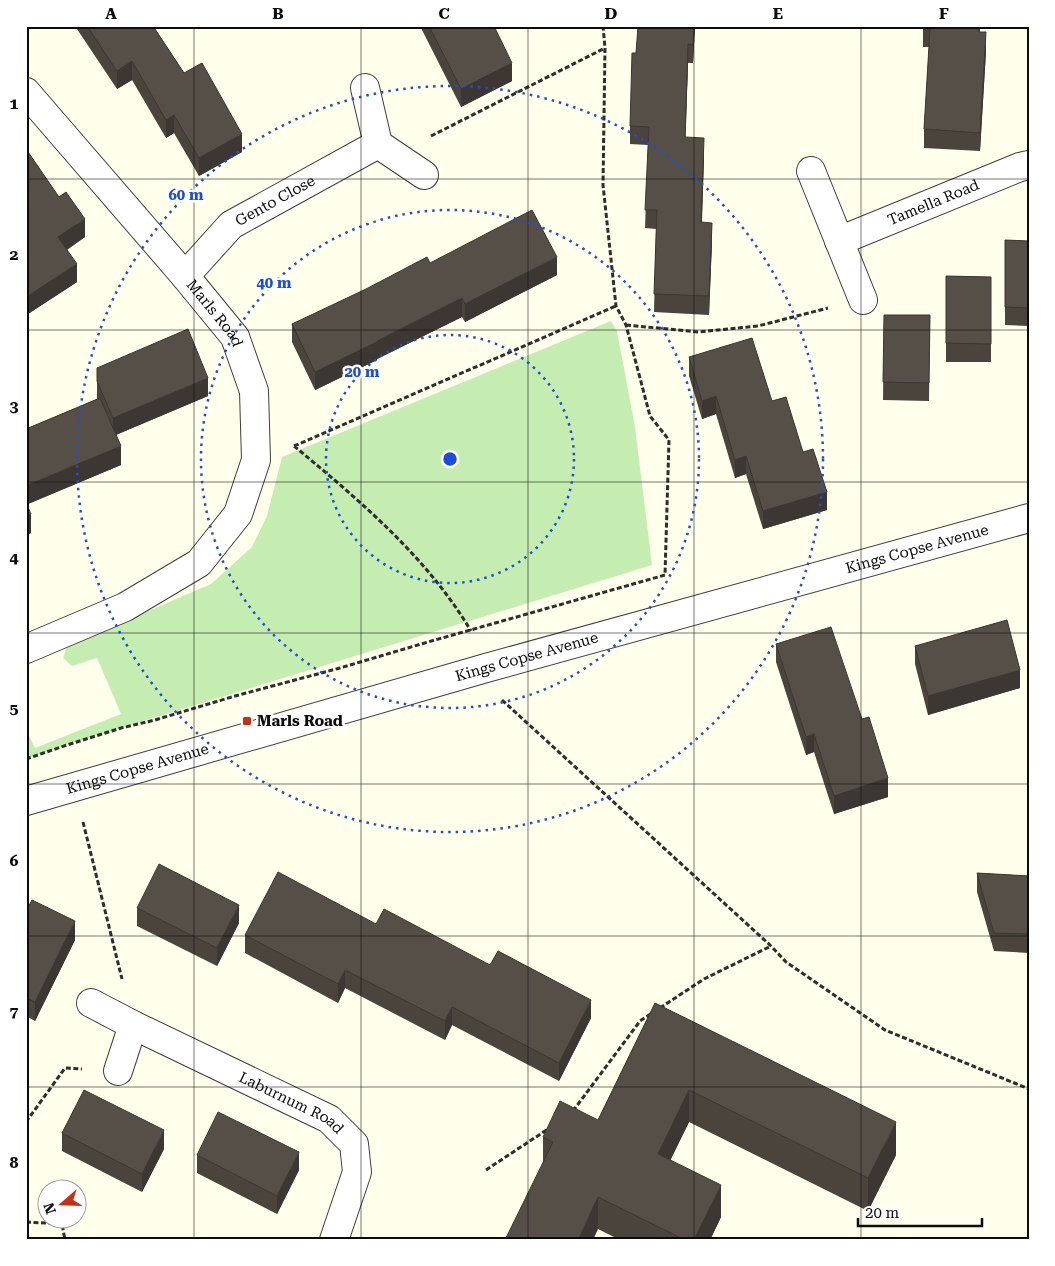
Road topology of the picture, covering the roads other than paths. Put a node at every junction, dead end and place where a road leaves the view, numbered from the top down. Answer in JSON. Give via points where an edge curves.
{"nodes":[{"id":1,"x":365,"y":88,"type":"dead end"},
{"id":2,"x":26,"y":92,"type":"edge"},
{"id":3,"x":386,"y":149,"type":"junction"},
{"id":4,"x":1029,"y":165,"type":"edge"},
{"id":5,"x":811,"y":171,"type":"dead end"},
{"id":6,"x":424,"y":175,"type":"dead end"},
{"id":7,"x":839,"y":241,"type":"junction"},
{"id":8,"x":185,"y":276,"type":"junction"},
{"id":9,"x":863,"y":300,"type":"road end"},
{"id":10,"x":1029,"y":518,"type":"edge"},
{"id":11,"x":26,"y":650,"type":"edge"},
{"id":12,"x":26,"y":801,"type":"edge"},
{"id":13,"x":91,"y":1003,"type":"dead end"},
{"id":14,"x":133,"y":1025,"type":"junction"},
{"id":15,"x":118,"y":1071,"type":"road end"},
{"id":16,"x":334,"y":1240,"type":"edge"}],
"edges":[{"from":1,"to":3,"type":"street"},
{"from":2,"to":8,"type":"street","name":"Marls Road"},
{"from":3,"to":6,"type":"street"},
{"from":3,"to":8,"type":"street","name":"Gento Close","via":[[231,225]]},
{"from":4,"to":7,"type":"street","name":"Tamella Road"},
{"from":5,"to":7,"type":"street"},
{"from":7,"to":9,"type":"street"},
{"from":8,"to":11,"type":"street","name":"Marls Road","via":[[235,337],[254,391],[256,460],[238,514],[199,564],[124,607]]},
{"from":10,"to":12,"type":"street","name":"Kings Copse Avenue","via":[[486,668]]},
{"from":13,"to":14,"type":"street","name":"Laburnum Road"},
{"from":14,"to":15,"type":"street"},
{"from":14,"to":16,"type":"street","name":"Laburnum Road","via":[[329,1119],[354,1144],[357,1172]]}]}
